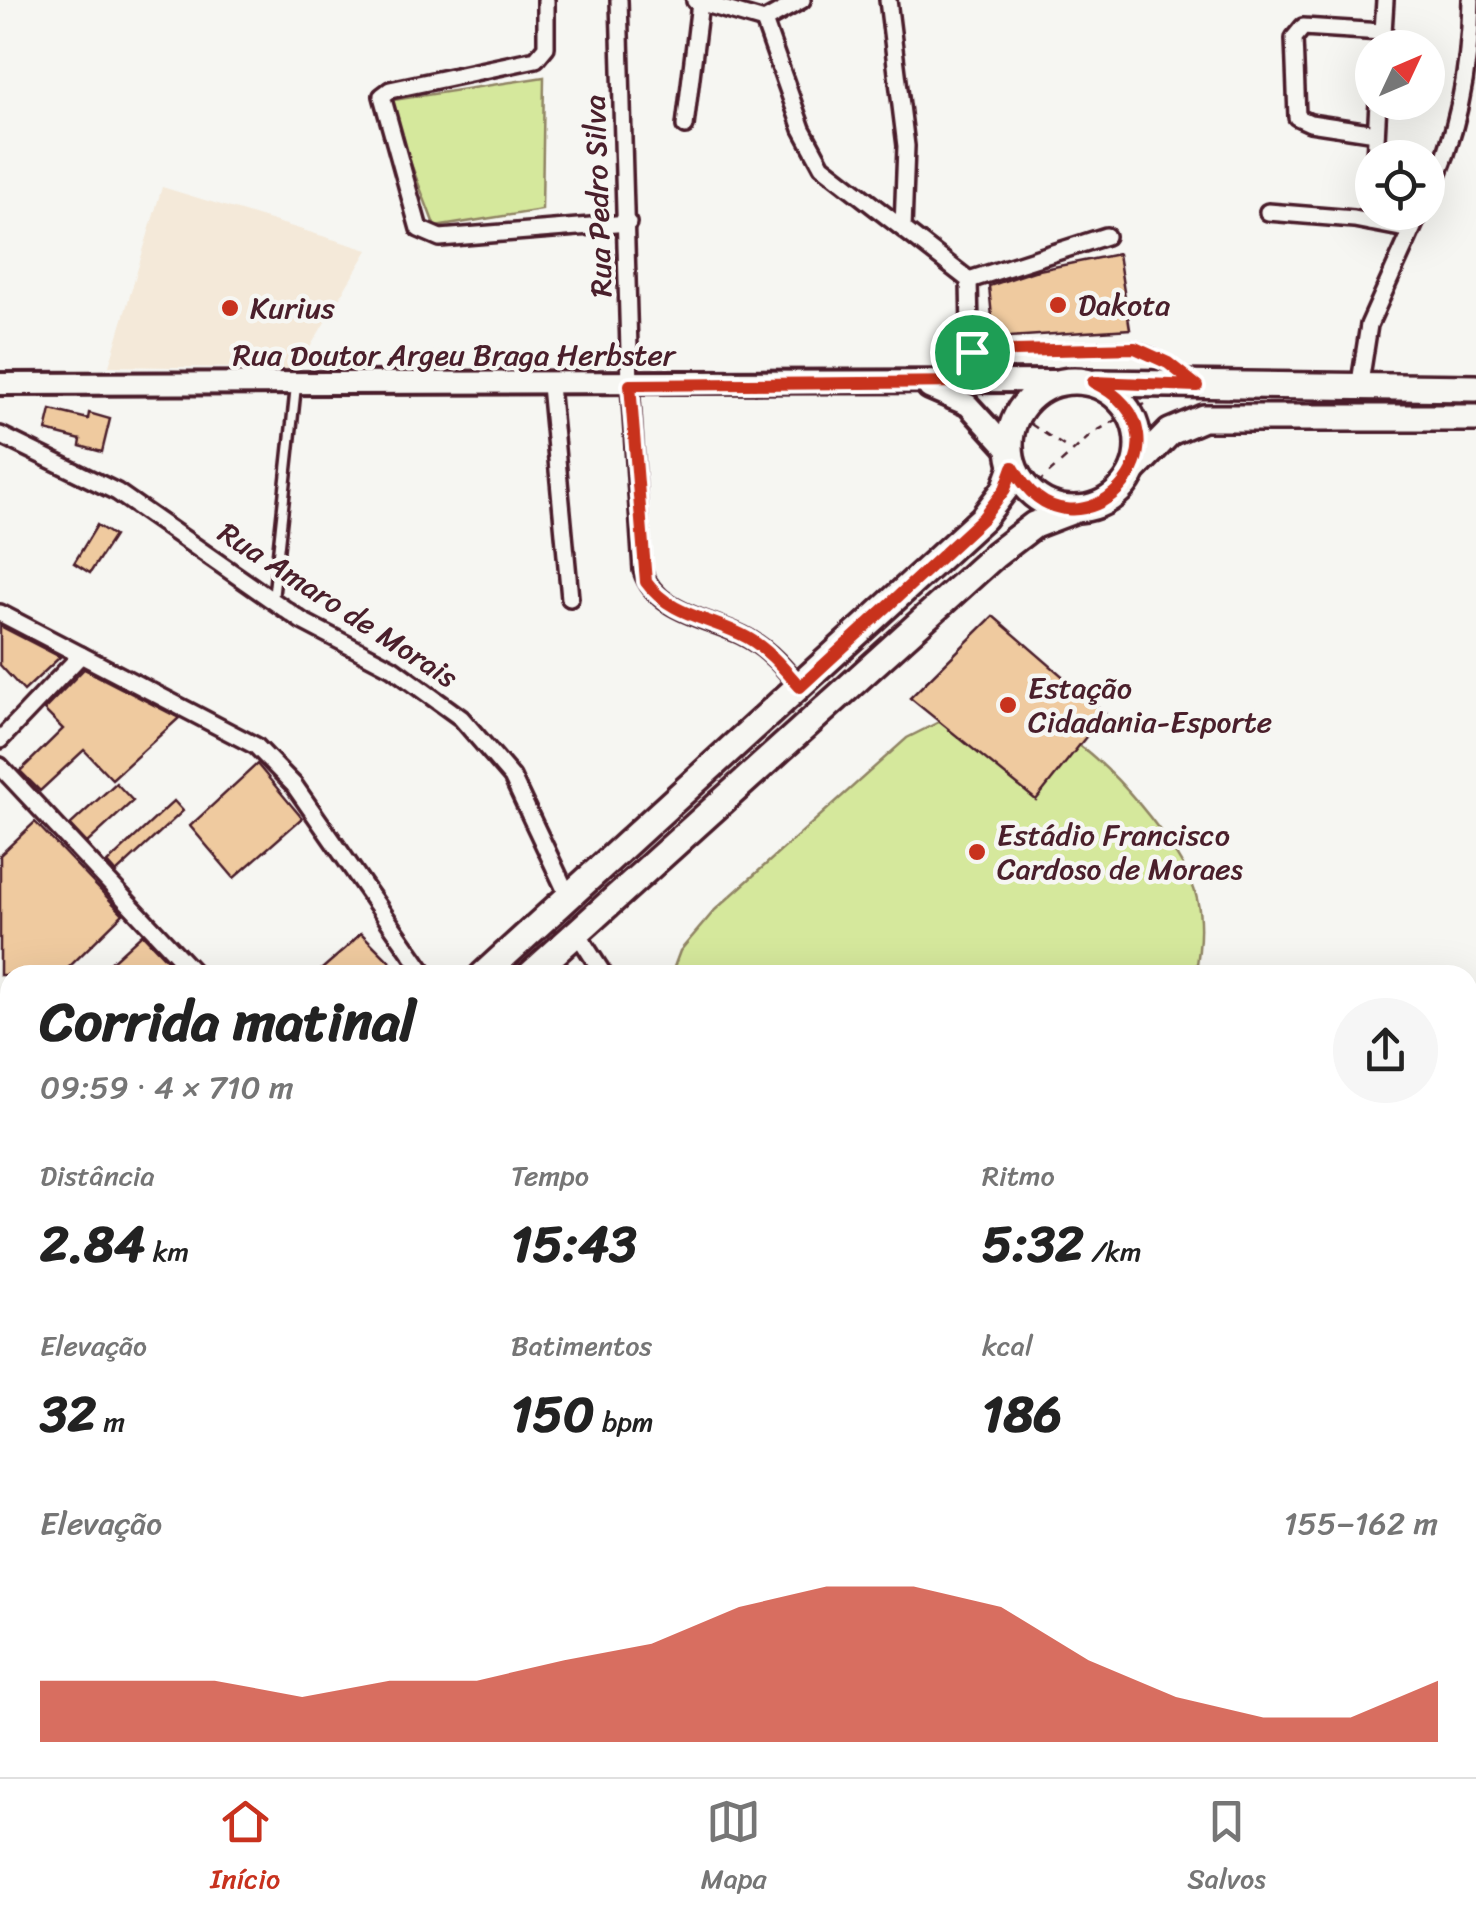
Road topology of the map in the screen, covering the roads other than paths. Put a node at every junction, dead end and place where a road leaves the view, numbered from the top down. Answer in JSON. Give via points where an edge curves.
{"nodes":[{"id":1,"x":546,"y":0,"type":"edge"},
{"id":2,"x":619,"y":0,"type":"edge"},
{"id":3,"x":802,"y":0,"type":"edge"},
{"id":4,"x":888,"y":0,"type":"edge"},
{"id":5,"x":1384,"y":0,"type":"edge"},
{"id":6,"x":696,"y":2,"type":"edge"},
{"id":7,"x":1473,"y":4,"type":"edge"},
{"id":8,"x":764,"y":21,"type":"junction"},
{"id":9,"x":1382,"y":30,"type":"edge"},
{"id":10,"x":1355,"y":36,"type":"edge"},
{"id":11,"x":1471,"y":81,"type":"edge"},
{"id":12,"x":1377,"y":120,"type":"edge"},
{"id":13,"x":684,"y":126,"type":"dead end"},
{"id":14,"x":1376,"y":134,"type":"junction"},
{"id":15,"x":1376,"y":140,"type":"edge"},
{"id":16,"x":1445,"y":158,"type":"edge"},
{"id":17,"x":1268,"y":212,"type":"dead end"},
{"id":18,"x":1355,"y":220,"type":"edge"},
{"id":19,"x":628,"y":223,"type":"junction"},
{"id":20,"x":903,"y":228,"type":"junction"},
{"id":21,"x":1411,"y":230,"type":"edge"},
{"id":22,"x":1106,"y":236,"type":"dead end"},
{"id":23,"x":968,"y":280,"type":"junction"},
{"id":24,"x":972,"y":352,"type":"junction"},
{"id":25,"x":1056,"y":381,"type":"junction"},
{"id":26,"x":908,"y":382,"type":"junction"},
{"id":27,"x":971,"y":382,"type":"junction"},
{"id":28,"x":1093,"y":382,"type":"junction"},
{"id":29,"x":0,"y":384,"type":"edge"},
{"id":30,"x":296,"y":385,"type":"junction"},
{"id":31,"x":550,"y":385,"type":"junction"},
{"id":32,"x":630,"y":385,"type":"junction"},
{"id":33,"x":1197,"y":386,"type":"junction"},
{"id":34,"x":1476,"y":388,"type":"edge"},
{"id":35,"x":1359,"y":389,"type":"junction"},
{"id":36,"x":1476,"y":418,"type":"edge"},
{"id":37,"x":0,"y":435,"type":"edge"},
{"id":38,"x":1011,"y":459,"type":"junction"},
{"id":39,"x":1134,"y":469,"type":"junction"},
{"id":40,"x":1076,"y":509,"type":"junction"},
{"id":41,"x":570,"y":598,"type":"dead end"},
{"id":42,"x":272,"y":600,"type":"junction"},
{"id":43,"x":0,"y":614,"type":"edge"},
{"id":44,"x":81,"y":655,"type":"junction"},
{"id":45,"x":800,"y":687,"type":"junction"},
{"id":46,"x":0,"y":740,"type":"edge"},
{"id":47,"x":0,"y":766,"type":"edge"},
{"id":48,"x":569,"y":898,"type":"junction"},
{"id":49,"x":578,"y":933,"type":"junction"},
{"id":50,"x":187,"y":965,"type":"edge"},
{"id":51,"x":419,"y":965,"type":"edge"},
{"id":52,"x":494,"y":965,"type":"edge"},
{"id":53,"x":541,"y":965,"type":"edge"},
{"id":54,"x":594,"y":965,"type":"edge"}],
"edges":[{"from":1,"to":19,"type":"street","via":[[546,48],[536,59],[390,90],[382,101],[423,234]]},
{"from":2,"to":19,"type":"street","name":"Rua Pedro Silva"},
{"from":3,"to":8,"type":"street"},
{"from":4,"to":20,"type":"street","via":[[908,171]]},
{"from":5,"to":9,"type":"street"},
{"from":6,"to":8,"type":"street"},
{"from":6,"to":13,"type":"street"},
{"from":7,"to":11,"type":"street"},
{"from":8,"to":20,"type":"street","via":[[812,152],[837,180]]},
{"from":10,"to":14,"type":"street","via":[[1303,28],[1294,38],[1298,117]]},
{"from":11,"to":16,"type":"street"},
{"from":12,"to":14,"type":"street"},
{"from":14,"to":15,"type":"street"},
{"from":17,"to":18,"type":"street"},
{"from":19,"to":32,"type":"street","name":"Rua Pedro Silva"},
{"from":20,"to":23,"type":"street"},
{"from":21,"to":35,"type":"street","via":[[1369,325]]},
{"from":22,"to":23,"type":"street"},
{"from":23,"to":24,"type":"street"},
{"from":24,"to":27,"type":"street"},
{"from":24,"to":33,"type":"lane","via":[[1135,348]]},
{"from":25,"to":27,"type":"street","name":"Rua Doutor Argeu Braga Herbster"},
{"from":25,"to":28,"type":"main road"},
{"from":25,"to":38,"type":"main road","via":[[1028,398],[1017,415]]},
{"from":26,"to":27,"type":"street","name":"Rua Doutor Argeu Braga Herbster"},
{"from":26,"to":32,"type":"street","name":"Rua Doutor Argeu Braga Herbster"},
{"from":26,"to":38,"type":"street","name":"Rua Doutor Argeu Braga Herbster","via":[[968,404]]},
{"from":28,"to":33,"type":"main road"},
{"from":28,"to":39,"type":"main road","via":[[1128,411],[1138,435]]},
{"from":29,"to":30,"type":"street","name":"Rua Doutor Argeu Braga Herbster"},
{"from":30,"to":31,"type":"street","name":"Rua Doutor Argeu Braga Herbster"},
{"from":30,"to":42,"type":"lane"},
{"from":31,"to":32,"type":"street","name":"Rua Doutor Argeu Braga Herbster"},
{"from":31,"to":41,"type":"street"},
{"from":32,"to":45,"type":"street","name":"Rua Pedro Silva","via":[[642,570],[652,590],[668,604],[748,638]]},
{"from":33,"to":35,"type":"main road"},
{"from":34,"to":35,"type":"main road"},
{"from":36,"to":39,"type":"main road","via":[[1202,418],[1170,432]]},
{"from":37,"to":42,"type":"street","name":"Rua Amaro de Morais","via":[[116,492]]},
{"from":38,"to":40,"type":"main road","via":[[1029,491]]},
{"from":38,"to":45,"type":"main road","via":[[1005,489],[983,518]]},
{"from":39,"to":40,"type":"main road","via":[[1111,498]]},
{"from":40,"to":49,"type":"main road","via":[[1034,525],[995,555]]},
{"from":42,"to":48,"type":"street","name":"Rua Amaro de Morais","via":[[428,691],[487,744],[512,777]]},
{"from":43,"to":44,"type":"street"},
{"from":44,"to":46,"type":"street"},
{"from":44,"to":51,"type":"street","via":[[268,756]]},
{"from":45,"to":48,"type":"main road"},
{"from":47,"to":50,"type":"street"},
{"from":48,"to":52,"type":"main road"},
{"from":49,"to":53,"type":"main road"},
{"from":49,"to":54,"type":"street"}]}
